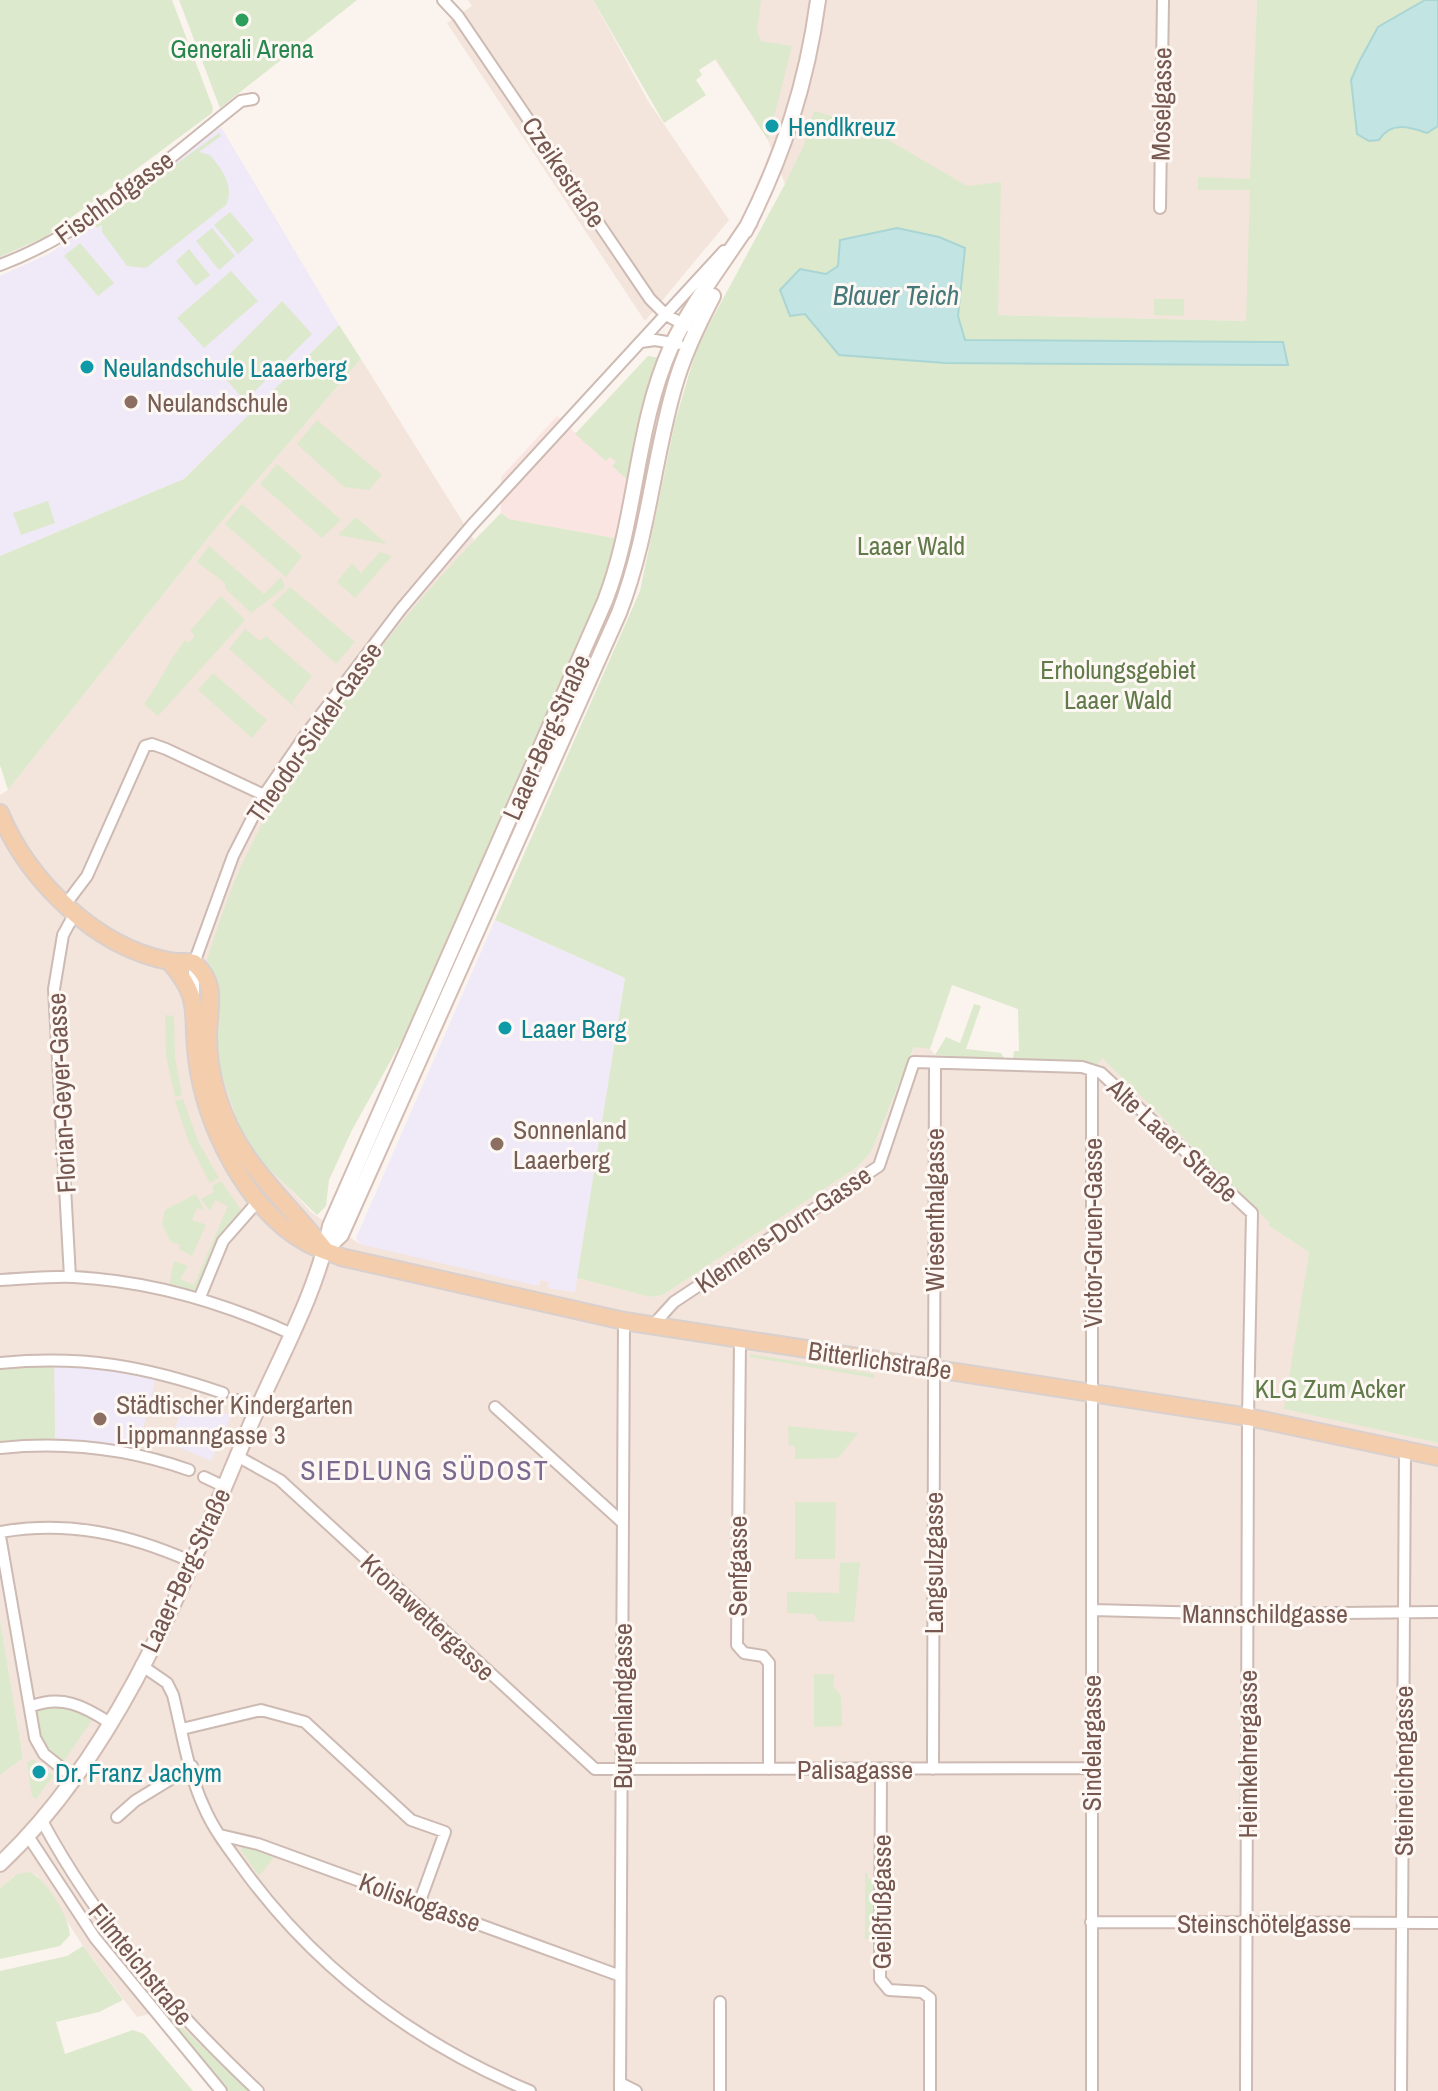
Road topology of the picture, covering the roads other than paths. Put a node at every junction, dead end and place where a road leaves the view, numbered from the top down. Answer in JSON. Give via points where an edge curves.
{"nodes":[{"id":1,"x":443,"y":0,"type":"edge"},
{"id":2,"x":818,"y":0,"type":"edge"},
{"id":3,"x":1163,"y":0,"type":"edge"},
{"id":4,"x":253,"y":99,"type":"dead end"},
{"id":5,"x":1160,"y":208,"type":"dead end"},
{"id":6,"x":750,"y":222,"type":"junction"},
{"id":7,"x":0,"y":265,"type":"edge"},
{"id":8,"x":666,"y":315,"type":"junction"},
{"id":9,"x":690,"y":332,"type":"junction"},
{"id":10,"x":641,"y":342,"type":"junction"},
{"id":11,"x":672,"y":345,"type":"junction"},
{"id":12,"x":264,"y":795,"type":"junction"},
{"id":13,"x":1,"y":818,"type":"edge"},
{"id":14,"x":70,"y":909,"type":"junction"},
{"id":15,"x":169,"y":961,"type":"junction"},
{"id":16,"x":194,"y":963,"type":"junction"},
{"id":17,"x":194,"y":998,"type":"junction"},
{"id":18,"x":935,"y":1063,"type":"junction"},
{"id":19,"x":1092,"y":1070,"type":"junction"},
{"id":20,"x":259,"y":1200,"type":"junction"},
{"id":21,"x":1252,"y":1213,"type":"joint"},
{"id":22,"x":325,"y":1250,"type":"junction"},
{"id":23,"x":70,"y":1277,"type":"junction"},
{"id":24,"x":0,"y":1280,"type":"edge"},
{"id":25,"x":200,"y":1297,"type":"junction"},
{"id":26,"x":624,"y":1321,"type":"junction"},
{"id":27,"x":653,"y":1325,"type":"junction"},
{"id":28,"x":292,"y":1334,"type":"junction"},
{"id":29,"x":740,"y":1340,"type":"junction"},
{"id":30,"x":933,"y":1362,"type":"junction"},
{"id":31,"x":0,"y":1363,"type":"edge"},
{"id":32,"x":223,"y":1393,"type":"dead end"},
{"id":33,"x":1092,"y":1395,"type":"junction"},
{"id":34,"x":238,"y":1400,"type":"dead end"},
{"id":35,"x":495,"y":1407,"type":"dead end"},
{"id":36,"x":258,"y":1409,"type":"junction"},
{"id":37,"x":1248,"y":1417,"type":"junction"},
{"id":38,"x":0,"y":1448,"type":"edge"},
{"id":39,"x":1405,"y":1450,"type":"junction"},
{"id":40,"x":237,"y":1456,"type":"junction"},
{"id":41,"x":1438,"y":1457,"type":"edge"},
{"id":42,"x":189,"y":1470,"type":"dead end"},
{"id":43,"x":204,"y":1477,"type":"dead end"},
{"id":44,"x":223,"y":1486,"type":"junction"},
{"id":45,"x":622,"y":1522,"type":"junction"},
{"id":46,"x":0,"y":1534,"type":"edge"},
{"id":47,"x":190,"y":1561,"type":"junction"},
{"id":48,"x":1092,"y":1610,"type":"junction"},
{"id":49,"x":1403,"y":1612,"type":"junction"},
{"id":50,"x":1438,"y":1612,"type":"edge"},
{"id":51,"x":1248,"y":1614,"type":"junction"},
{"id":52,"x":141,"y":1665,"type":"junction"},
{"id":53,"x":30,"y":1707,"type":"junction"},
{"id":54,"x":110,"y":1723,"type":"junction"},
{"id":55,"x":182,"y":1729,"type":"junction"},
{"id":56,"x":192,"y":1766,"type":"junction"},
{"id":57,"x":620,"y":1768,"type":"junction"},
{"id":58,"x":1090,"y":1768,"type":"junction"},
{"id":59,"x":769,"y":1769,"type":"junction"},
{"id":60,"x":933,"y":1769,"type":"junction"},
{"id":61,"x":881,"y":1770,"type":"junction"},
{"id":62,"x":74,"y":1778,"type":"junction"},
{"id":63,"x":117,"y":1817,"type":"dead end"},
{"id":64,"x":42,"y":1821,"type":"junction"},
{"id":65,"x":220,"y":1835,"type":"junction"},
{"id":66,"x":28,"y":1836,"type":"junction"},
{"id":67,"x":0,"y":1864,"type":"edge"},
{"id":68,"x":420,"y":1901,"type":"junction"},
{"id":69,"x":1091,"y":1922,"type":"junction"},
{"id":70,"x":1438,"y":1923,"type":"edge"},
{"id":71,"x":1246,"y":1924,"type":"junction"},
{"id":72,"x":1403,"y":1924,"type":"junction"},
{"id":73,"x":618,"y":1975,"type":"junction"},
{"id":74,"x":720,"y":2002,"type":"dead end"},
{"id":75,"x":620,"y":2087,"type":"edge"},
{"id":76,"x":221,"y":2091,"type":"edge"},
{"id":77,"x":258,"y":2091,"type":"edge"},
{"id":78,"x":530,"y":2091,"type":"edge"},
{"id":79,"x":636,"y":2091,"type":"edge"},
{"id":80,"x":720,"y":2091,"type":"edge"},
{"id":81,"x":930,"y":2091,"type":"edge"},
{"id":82,"x":1092,"y":2091,"type":"edge"},
{"id":83,"x":1246,"y":2091,"type":"edge"},
{"id":84,"x":1401,"y":2091,"type":"edge"}],
"edges":[{"from":1,"to":8,"type":"street","name":"Czeikestraße","via":[[638,284]]},
{"from":2,"to":6,"type":"main road","name":"Laaer-Berg-Straße","via":[[799,102]]},
{"from":3,"to":5,"type":"street","name":"Moselgasse"},
{"from":4,"to":7,"type":"street","name":"Fischhofgasse","via":[[241,101],[80,225],[43,248]]},
{"from":6,"to":8,"type":"street","name":"Theodor-Sickel-Gasse"},
{"from":6,"to":9,"type":"main road","name":"Laaer-Berg-Straße"},
{"from":8,"to":9,"type":"street","name":"Czeikestraße"},
{"from":8,"to":10,"type":"street","name":"Theodor-Sickel-Gasse"},
{"from":9,"to":11,"type":"main road","name":"Laaer-Berg-Straße"},
{"from":9,"to":22,"type":"main road","name":"Laaer-Berg-Straße","via":[[666,421],[648,522],[619,613],[341,1235]]},
{"from":10,"to":11,"type":"street"},
{"from":10,"to":12,"type":"street","name":"Theodor-Sickel-Gasse","via":[[401,609]]},
{"from":11,"to":22,"type":"main road","name":"Laaer-Berg-Straße","via":[[650,417],[616,573],[330,1226]]},
{"from":12,"to":14,"type":"street","name":"Florian-Geyer-Gasse","via":[[166,749],[145,746]]},
{"from":12,"to":16,"type":"street","name":"Theodor-Sickel-Gasse","via":[[233,856]]},
{"from":13,"to":14,"type":"main road","via":[[34,871]]},
{"from":14,"to":15,"type":"main road","via":[[122,942]]},
{"from":14,"to":23,"type":"street","name":"Florian-Geyer-Gasse","via":[[54,989]]},
{"from":15,"to":16,"type":"main road"},
{"from":15,"to":17,"type":"main road"},
{"from":16,"to":17,"type":"street"},
{"from":16,"to":22,"type":"main road","via":[[210,984],[209,1056],[227,1122],[262,1180]]},
{"from":17,"to":20,"type":"main road","via":[[196,1057],[209,1108],[218,1133]]},
{"from":18,"to":19,"type":"street"},
{"from":18,"to":27,"type":"street","name":"Klemens-Dorn-Gasse","via":[[914,1062],[879,1166],[674,1302]]},
{"from":18,"to":30,"type":"street","name":"Wiesenthalgasse"},
{"from":19,"to":21,"type":"street","name":"Alte Laaer Straße"},
{"from":19,"to":33,"type":"street","name":"Victor-Gruen-Gasse"},
{"from":20,"to":22,"type":"main road","via":[[290,1230]]},
{"from":20,"to":25,"type":"street","via":[[223,1241]]},
{"from":21,"to":37,"type":"street","name":"Heimkehrergasse"},
{"from":22,"to":26,"type":"main road","name":"Bitterlichstraße","via":[[353,1261]]},
{"from":22,"to":28,"type":"main road","name":"Laaer-Berg-Straße"},
{"from":23,"to":24,"type":"street"},
{"from":23,"to":25,"type":"street","via":[[124,1280]]},
{"from":25,"to":28,"type":"street"},
{"from":26,"to":27,"type":"main road","name":"Bitterlichstraße"},
{"from":26,"to":45,"type":"street","name":"Burgenlandgasse"},
{"from":27,"to":29,"type":"main road","name":"Bitterlichstraße"},
{"from":28,"to":36,"type":"main road","name":"Laaer-Berg-Straße"},
{"from":29,"to":30,"type":"main road","name":"Bitterlichstraße"},
{"from":29,"to":59,"type":"street","name":"Senfgasse","via":[[737,1645],[769,1663]]},
{"from":30,"to":33,"type":"main road","name":"Bitterlichstraße"},
{"from":30,"to":60,"type":"street","name":"Langsulzgasse"},
{"from":31,"to":32,"type":"street","via":[[94,1360]]},
{"from":33,"to":37,"type":"main road","name":"Bitterlichstraße"},
{"from":33,"to":48,"type":"street","name":"Sindelargasse"},
{"from":34,"to":36,"type":"street"},
{"from":35,"to":45,"type":"street"},
{"from":36,"to":40,"type":"main road","name":"Laaer-Berg-Straße"},
{"from":37,"to":39,"type":"main road","name":"Bitterlichstraße"},
{"from":37,"to":51,"type":"street","name":"Heimkehrergasse"},
{"from":38,"to":42,"type":"street","via":[[89,1445]]},
{"from":39,"to":41,"type":"main road","name":"Bitterlichstraße"},
{"from":39,"to":49,"type":"street","name":"Steineichengasse"},
{"from":40,"to":44,"type":"main road","name":"Laaer-Berg-Straße"},
{"from":40,"to":57,"type":"street","name":"Kronawettergasse","via":[[280,1480],[589,1766]]},
{"from":43,"to":44,"type":"street"},
{"from":44,"to":47,"type":"main road","name":"Laaer-Berg-Straße"},
{"from":45,"to":57,"type":"street","name":"Burgenlandgasse"},
{"from":46,"to":47,"type":"street","via":[[59,1527],[108,1531]]},
{"from":46,"to":53,"type":"street"},
{"from":47,"to":52,"type":"main road","name":"Laaer-Berg-Straße"},
{"from":48,"to":51,"type":"street","name":"Mannschildgasse"},
{"from":48,"to":58,"type":"street","name":"Sindelargasse"},
{"from":49,"to":50,"type":"street","name":"Mannschildgasse"},
{"from":49,"to":51,"type":"street","name":"Mannschildgasse"},
{"from":49,"to":72,"type":"street","name":"Steineichengasse"},
{"from":51,"to":71,"type":"street","name":"Heimkehrergasse"},
{"from":52,"to":54,"type":"main road","name":"Laaer-Berg-Straße"},
{"from":52,"to":55,"type":"street","via":[[167,1683]]},
{"from":53,"to":54,"type":"street","via":[[67,1701]]},
{"from":53,"to":62,"type":"street","via":[[41,1751]]},
{"from":54,"to":62,"type":"main road","name":"Laaer-Berg-Straße"},
{"from":55,"to":56,"type":"street"},
{"from":55,"to":68,"type":"street","via":[[261,1710],[305,1722],[411,1820],[445,1832]]},
{"from":56,"to":63,"type":"street"},
{"from":56,"to":65,"type":"street","via":[[203,1807]]},
{"from":57,"to":59,"type":"street","name":"Palisagasse"},
{"from":57,"to":73,"type":"street","name":"Burgenlandgasse"},
{"from":58,"to":60,"type":"street","name":"Palisagasse"},
{"from":58,"to":69,"type":"street","name":"Sindelargasse"},
{"from":59,"to":61,"type":"street","name":"Palisagasse"},
{"from":60,"to":61,"type":"street","name":"Palisagasse"},
{"from":61,"to":81,"type":"street","name":"Geißfußgasse","via":[[880,1979],[889,1990],[922,1992],[930,1998]]},
{"from":62,"to":64,"type":"main road","name":"Laaer-Berg-Straße"},
{"from":64,"to":66,"type":"main road","name":"Laaer-Berg-Straße"},
{"from":64,"to":77,"type":"street","name":"Filmteichstraße","via":[[115,1937],[188,2025]]},
{"from":65,"to":68,"type":"street","name":"Koliskogasse"},
{"from":65,"to":78,"type":"street","via":[[279,1913],[366,1997],[454,2055]]},
{"from":66,"to":67,"type":"main road","name":"Laaer-Berg-Straße"},
{"from":66,"to":76,"type":"street","name":"Filmteichstraße","via":[[95,1938]]},
{"from":68,"to":73,"type":"street","name":"Koliskogasse"},
{"from":69,"to":71,"type":"street","name":"Steinschötelgasse"},
{"from":69,"to":82,"type":"street","name":"Sindelargasse"},
{"from":70,"to":72,"type":"street","name":"Steinschötelgasse"},
{"from":71,"to":72,"type":"street","name":"Steinschötelgasse"},
{"from":71,"to":83,"type":"street","name":"Heimkehrergasse"},
{"from":72,"to":84,"type":"street","name":"Steineichengasse"},
{"from":73,"to":75,"type":"street","name":"Burgenlandgasse"},
{"from":74,"to":80,"type":"street"},
{"from":75,"to":79,"type":"street"}]}
